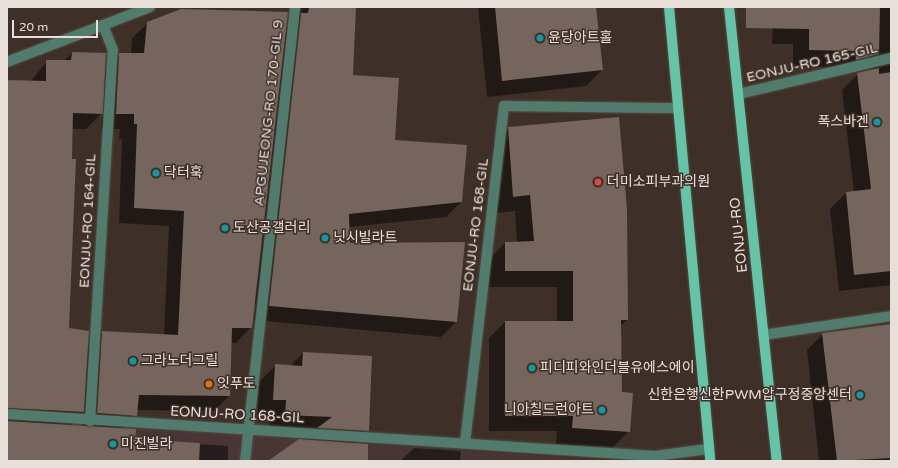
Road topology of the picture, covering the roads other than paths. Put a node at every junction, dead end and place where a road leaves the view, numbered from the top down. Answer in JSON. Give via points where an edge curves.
{"nodes":[{"id":1,"x":150,"y":7,"type":"edge"},
{"id":2,"x":295,"y":7,"type":"edge"},
{"id":3,"x":669,"y":7,"type":"edge"},
{"id":4,"x":729,"y":7,"type":"edge"},
{"id":5,"x":103,"y":25,"type":"junction"},
{"id":6,"x":891,"y":58,"type":"edge"},
{"id":7,"x":7,"y":62,"type":"edge"},
{"id":8,"x":739,"y":94,"type":"junction"},
{"id":9,"x":678,"y":108,"type":"junction"},
{"id":10,"x":891,"y":316,"type":"edge"},
{"id":11,"x":763,"y":335,"type":"junction"},
{"id":12,"x":7,"y":414,"type":"edge"},
{"id":13,"x":90,"y":421,"type":"junction"},
{"id":14,"x":248,"y":430,"type":"junction"},
{"id":15,"x":465,"y":443,"type":"junction"},
{"id":16,"x":708,"y":449,"type":"junction"},
{"id":17,"x":245,"y":461,"type":"edge"},
{"id":18,"x":710,"y":461,"type":"edge"},
{"id":19,"x":777,"y":461,"type":"edge"}],
"edges":[{"from":1,"to":5,"type":"street"},
{"from":2,"to":14,"type":"street","name":"APGUJEONG-RO 170-GIL 9"},
{"from":3,"to":9,"type":"main road"},
{"from":4,"to":8,"type":"main road","name":"EONJU-RO"},
{"from":5,"to":7,"type":"street"},
{"from":5,"to":13,"type":"street","name":"EONJU-RO 164-GIL","via":[[113,50]]},
{"from":6,"to":8,"type":"street","name":"EONJU-RO 165-GIL"},
{"from":8,"to":11,"type":"main road","name":"EONJU-RO"},
{"from":9,"to":15,"type":"street","name":"EONJU-RO 168-GIL","via":[[504,106]]},
{"from":9,"to":16,"type":"main road"},
{"from":10,"to":11,"type":"street"},
{"from":11,"to":19,"type":"main road","name":"EONJU-RO"},
{"from":12,"to":13,"type":"street","name":"EONJU-RO 168-GIL"},
{"from":13,"to":14,"type":"street","name":"EONJU-RO 168-GIL"},
{"from":14,"to":15,"type":"street","name":"EONJU-RO 168-GIL"},
{"from":14,"to":17,"type":"street","name":"APGUJEONG-RO 170-GIL 9"},
{"from":15,"to":16,"type":"street","name":"EONJU-RO 168-GIL","via":[[656,456]]},
{"from":16,"to":18,"type":"main road"}]}
